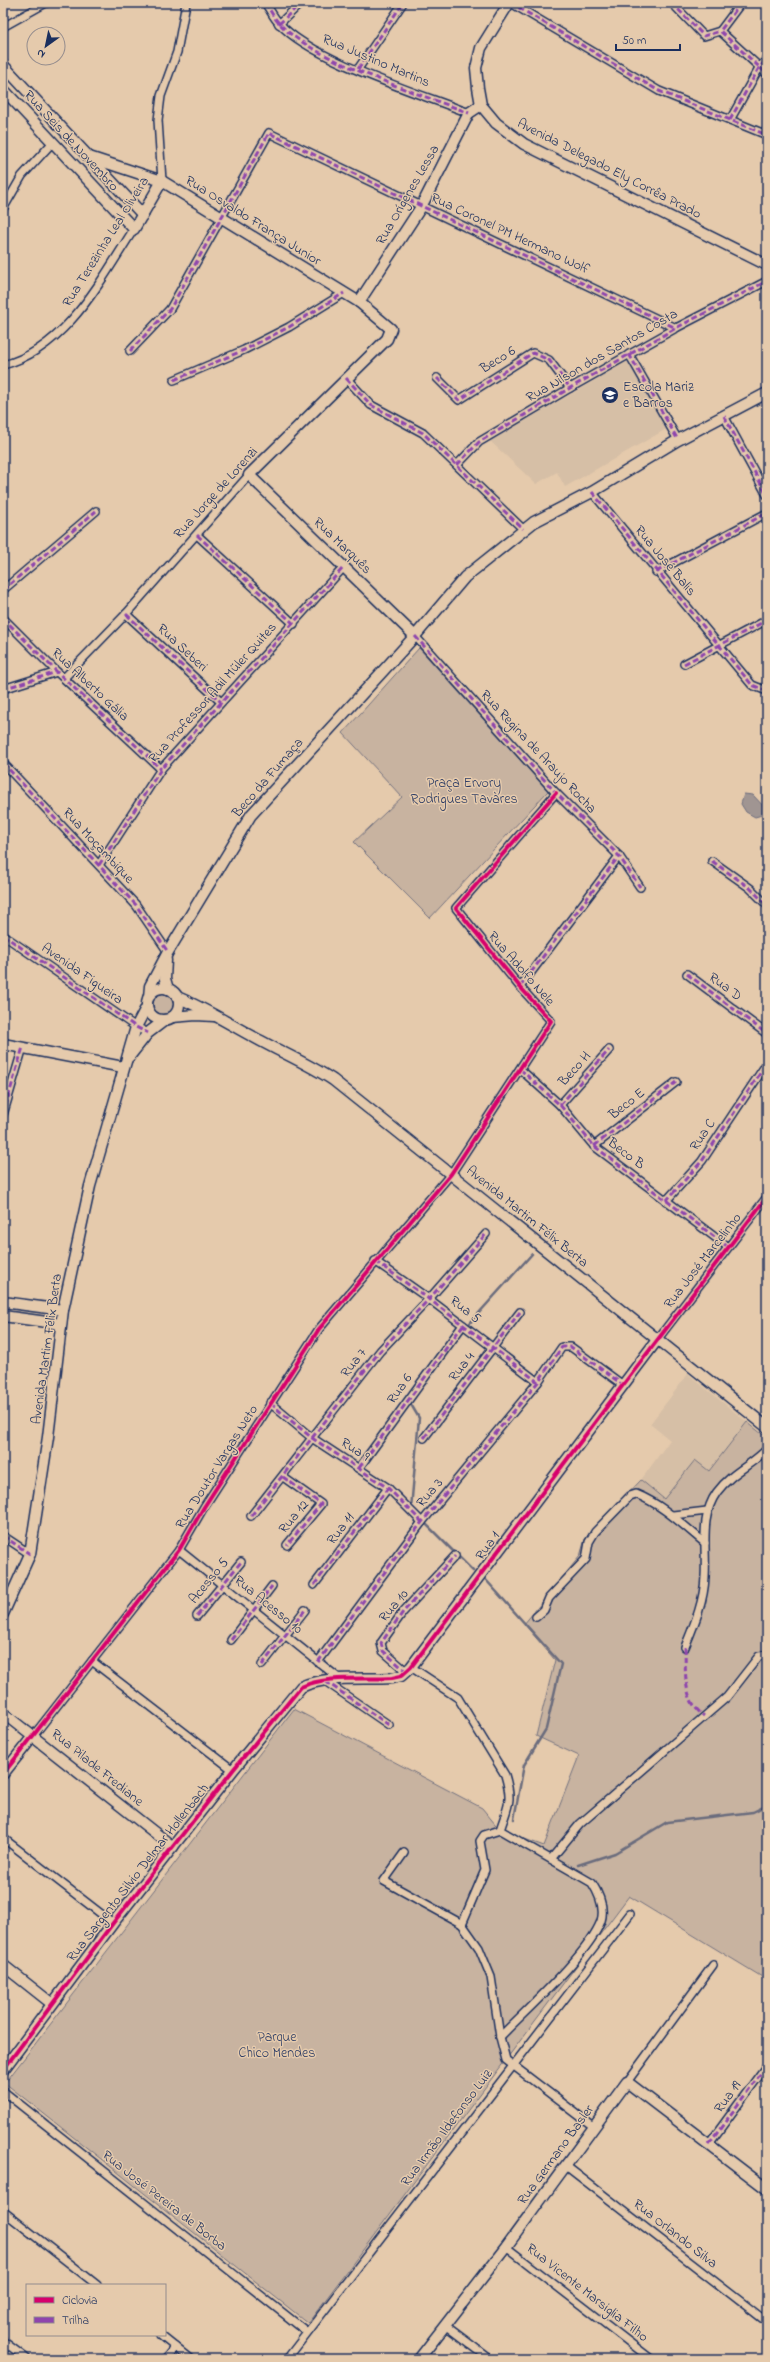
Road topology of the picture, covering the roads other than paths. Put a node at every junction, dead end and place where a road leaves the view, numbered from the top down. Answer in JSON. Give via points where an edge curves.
{"nodes":[{"id":1,"x":46,"y":3,"type":"edge"},
{"id":2,"x":186,"y":3,"type":"edge"},
{"id":3,"x":264,"y":3,"type":"edge"},
{"id":4,"x":301,"y":3,"type":"edge"},
{"id":5,"x":403,"y":3,"type":"edge"},
{"id":6,"x":510,"y":3,"type":"edge"},
{"id":7,"x":672,"y":3,"type":"edge"},
{"id":8,"x":740,"y":3,"type":"edge"},
{"id":9,"x":279,"y":24,"type":"junction"},
{"id":10,"x":3,"y":27,"type":"edge"},
{"id":11,"x":720,"y":31,"type":"junction"},
{"id":12,"x":767,"y":59,"type":"edge"},
{"id":13,"x":3,"y":65,"type":"edge"},
{"id":14,"x":759,"y":68,"type":"junction"},
{"id":15,"x":358,"y":69,"type":"junction"},
{"id":16,"x":767,"y":74,"type":"edge"},
{"id":17,"x":5,"y":95,"type":"edge"},
{"id":18,"x":481,"y":105,"type":"junction"},
{"id":19,"x":469,"y":113,"type":"junction"},
{"id":20,"x":730,"y":120,"type":"junction"},
{"id":21,"x":767,"y":135,"type":"edge"},
{"id":22,"x":53,"y":142,"type":"junction"},
{"id":23,"x":89,"y":157,"type":"junction"},
{"id":24,"x":162,"y":181,"type":"junction"},
{"id":25,"x":421,"y":207,"type":"junction"},
{"id":26,"x":3,"y":209,"type":"edge"},
{"id":27,"x":143,"y":215,"type":"junction"},
{"id":28,"x":221,"y":219,"type":"junction"},
{"id":29,"x":134,"y":229,"type":"junction"},
{"id":30,"x":767,"y":265,"type":"edge"},
{"id":31,"x":767,"y":281,"type":"edge"},
{"id":32,"x":344,"y":293,"type":"junction"},
{"id":33,"x":359,"y":302,"type":"junction"},
{"id":34,"x":676,"y":328,"type":"junction"},
{"id":35,"x":391,"y":329,"type":"joint"},
{"id":36,"x":130,"y":352,"type":"dead end"},
{"id":37,"x":629,"y":354,"type":"junction"},
{"id":38,"x":3,"y":365,"type":"edge"},
{"id":39,"x":346,"y":378,"type":"junction"},
{"id":40,"x":437,"y":378,"type":"dead end"},
{"id":41,"x":174,"y":380,"type":"dead end"},
{"id":42,"x":570,"y":388,"type":"junction"},
{"id":43,"x":767,"y":393,"type":"edge"},
{"id":44,"x":724,"y":416,"type":"junction"},
{"id":45,"x":678,"y":440,"type":"junction"},
{"id":46,"x":457,"y":465,"type":"junction"},
{"id":47,"x":249,"y":475,"type":"junction"},
{"id":48,"x":592,"y":492,"type":"junction"},
{"id":49,"x":767,"y":495,"type":"edge"},
{"id":50,"x":96,"y":511,"type":"dead end"},
{"id":51,"x":767,"y":513,"type":"edge"},
{"id":52,"x":523,"y":529,"type":"junction"},
{"id":53,"x":197,"y":534,"type":"junction"},
{"id":54,"x":344,"y":567,"type":"junction"},
{"id":55,"x":656,"y":572,"type":"junction"},
{"id":56,"x":3,"y":590,"type":"edge"},
{"id":57,"x":126,"y":614,"type":"junction"},
{"id":58,"x":3,"y":618,"type":"edge"},
{"id":59,"x":767,"y":620,"type":"edge"},
{"id":60,"x":294,"y":624,"type":"junction"},
{"id":61,"x":415,"y":636,"type":"junction"},
{"id":62,"x":720,"y":646,"type":"junction"},
{"id":63,"x":684,"y":664,"type":"dead end"},
{"id":64,"x":57,"y":672,"type":"junction"},
{"id":65,"x":64,"y":678,"type":"junction"},
{"id":66,"x":3,"y":689,"type":"edge"},
{"id":67,"x":767,"y":692,"type":"edge"},
{"id":68,"x":221,"y":702,"type":"junction"},
{"id":69,"x":3,"y":763,"type":"edge"},
{"id":70,"x":161,"y":769,"type":"junction"},
{"id":71,"x":556,"y":793,"type":"junction"},
{"id":72,"x":619,"y":856,"type":"junction"},
{"id":73,"x":712,"y":861,"type":"dead end"},
{"id":74,"x":99,"y":865,"type":"junction"},
{"id":75,"x":640,"y":887,"type":"dead end"},
{"id":76,"x":767,"y":905,"type":"edge"},
{"id":77,"x":3,"y":935,"type":"edge"},
{"id":78,"x":167,"y":954,"type":"junction"},
{"id":79,"x":687,"y":974,"type":"dead end"},
{"id":80,"x":520,"y":987,"type":"junction"},
{"id":81,"x":168,"y":989,"type":"junction"},
{"id":82,"x":177,"y":997,"type":"junction"},
{"id":83,"x":148,"y":1001,"type":"junction"},
{"id":84,"x":221,"y":1017,"type":"junction"},
{"id":85,"x":169,"y":1018,"type":"junction"},
{"id":86,"x":136,"y":1027,"type":"junction"},
{"id":87,"x":148,"y":1032,"type":"junction"},
{"id":88,"x":767,"y":1034,"type":"edge"},
{"id":89,"x":3,"y":1044,"type":"edge"},
{"id":90,"x":23,"y":1047,"type":"junction"},
{"id":91,"x":609,"y":1050,"type":"dead end"},
{"id":92,"x":767,"y":1063,"type":"edge"},
{"id":93,"x":124,"y":1065,"type":"junction"},
{"id":94,"x":520,"y":1069,"type":"junction"},
{"id":95,"x":676,"y":1082,"type":"dead end"},
{"id":96,"x":560,"y":1105,"type":"junction"},
{"id":97,"x":3,"y":1115,"type":"edge"},
{"id":98,"x":594,"y":1146,"type":"junction"},
{"id":99,"x":452,"y":1174,"type":"junction"},
{"id":100,"x":767,"y":1197,"type":"edge"},
{"id":101,"x":666,"y":1201,"type":"junction"},
{"id":102,"x":486,"y":1234,"type":"dead end"},
{"id":103,"x":728,"y":1247,"type":"junction"},
{"id":104,"x":375,"y":1261,"type":"junction"},
{"id":105,"x":429,"y":1299,"type":"junction"},
{"id":106,"x":3,"y":1302,"type":"edge"},
{"id":107,"x":63,"y":1310,"type":"junction"},
{"id":108,"x":520,"y":1312,"type":"dead end"},
{"id":109,"x":3,"y":1316,"type":"edge"},
{"id":110,"x":61,"y":1324,"type":"junction"},
{"id":111,"x":463,"y":1325,"type":"junction"},
{"id":112,"x":657,"y":1340,"type":"junction"},
{"id":113,"x":494,"y":1349,"type":"junction"},
{"id":114,"x":538,"y":1382,"type":"junction"},
{"id":115,"x":622,"y":1385,"type":"junction"},
{"id":116,"x":270,"y":1403,"type":"junction"},
{"id":117,"x":767,"y":1427,"type":"edge"},
{"id":118,"x":312,"y":1438,"type":"junction"},
{"id":119,"x":424,"y":1438,"type":"dead end"},
{"id":120,"x":767,"y":1449,"type":"edge"},
{"id":121,"x":359,"y":1468,"type":"junction"},
{"id":122,"x":283,"y":1477,"type":"junction"},
{"id":123,"x":388,"y":1488,"type":"junction"},
{"id":124,"x":706,"y":1511,"type":"junction"},
{"id":125,"x":673,"y":1515,"type":"junction"},
{"id":126,"x":251,"y":1516,"type":"dead end"},
{"id":127,"x":422,"y":1522,"type":"junction"},
{"id":128,"x":3,"y":1536,"type":"edge"},
{"id":129,"x":705,"y":1542,"type":"junction"},
{"id":130,"x":287,"y":1546,"type":"dead end"},
{"id":131,"x":179,"y":1550,"type":"junction"},
{"id":132,"x":30,"y":1554,"type":"junction"},
{"id":133,"x":455,"y":1556,"type":"dead end"},
{"id":134,"x":241,"y":1562,"type":"dead end"},
{"id":135,"x":222,"y":1585,"type":"junction"},
{"id":136,"x":272,"y":1586,"type":"dead end"},
{"id":137,"x":314,"y":1586,"type":"dead end"},
{"id":138,"x":254,"y":1610,"type":"junction"},
{"id":139,"x":305,"y":1610,"type":"dead end"},
{"id":140,"x":3,"y":1614,"type":"edge"},
{"id":141,"x":197,"y":1616,"type":"dead end"},
{"id":142,"x":536,"y":1617,"type":"dead end"},
{"id":143,"x":285,"y":1636,"type":"junction"},
{"id":144,"x":231,"y":1640,"type":"dead end"},
{"id":145,"x":685,"y":1647,"type":"dead end"},
{"id":146,"x":767,"y":1655,"type":"edge"},
{"id":147,"x":92,"y":1661,"type":"junction"},
{"id":148,"x":318,"y":1662,"type":"junction"},
{"id":149,"x":262,"y":1665,"type":"dead end"},
{"id":150,"x":409,"y":1670,"type":"junction"},
{"id":151,"x":341,"y":1680,"type":"junction"},
{"id":152,"x":325,"y":1681,"type":"junction"},
{"id":153,"x":3,"y":1713,"type":"edge"},
{"id":154,"x":389,"y":1725,"type":"dead end"},
{"id":155,"x":34,"y":1735,"type":"junction"},
{"id":156,"x":233,"y":1770,"type":"junction"},
{"id":157,"x":3,"y":1774,"type":"edge"},
{"id":158,"x":500,"y":1830,"type":"junction"},
{"id":159,"x":3,"y":1838,"type":"edge"},
{"id":160,"x":173,"y":1847,"type":"junction"},
{"id":161,"x":404,"y":1853,"type":"dead end"},
{"id":162,"x":551,"y":1859,"type":"junction"},
{"id":163,"x":630,"y":1914,"type":"dead end"},
{"id":164,"x":113,"y":1923,"type":"junction"},
{"id":165,"x":462,"y":1924,"type":"junction"},
{"id":166,"x":713,"y":1965,"type":"dead end"},
{"id":167,"x":3,"y":1966,"type":"edge"},
{"id":168,"x":51,"y":2003,"type":"junction"},
{"id":169,"x":500,"y":2037,"type":"junction"},
{"id":170,"x":512,"y":2064,"type":"junction"},
{"id":171,"x":767,"y":2066,"type":"edge"},
{"id":172,"x":3,"y":2070,"type":"edge"},
{"id":173,"x":627,"y":2082,"type":"junction"},
{"id":174,"x":3,"y":2091,"type":"edge"},
{"id":175,"x":594,"y":2127,"type":"junction"},
{"id":176,"x":709,"y":2144,"type":"junction"},
{"id":177,"x":566,"y":2166,"type":"junction"},
{"id":178,"x":767,"y":2189,"type":"edge"},
{"id":179,"x":3,"y":2211,"type":"edge"},
{"id":180,"x":506,"y":2247,"type":"junction"},
{"id":181,"x":96,"y":2284,"type":"edge"},
{"id":182,"x":767,"y":2322,"type":"edge"},
{"id":183,"x":446,"y":2326,"type":"junction"},
{"id":184,"x":307,"y":2332,"type":"junction"},
{"id":185,"x":161,"y":2336,"type":"edge"},
{"id":186,"x":3,"y":2341,"type":"edge"},
{"id":187,"x":175,"y":2347,"type":"junction"},
{"id":188,"x":27,"y":2359,"type":"edge"},
{"id":189,"x":165,"y":2359,"type":"edge"},
{"id":190,"x":190,"y":2359,"type":"edge"},
{"id":191,"x":287,"y":2359,"type":"edge"},
{"id":192,"x":419,"y":2359,"type":"edge"},
{"id":193,"x":490,"y":2359,"type":"edge"},
{"id":194,"x":651,"y":2359,"type":"edge"}],
"edges":[{"from":1,"to":10,"type":"street"},
{"from":2,"to":24,"type":"street","name":"Rua Terezinha Leal Oliveira","via":[[177,52],[161,96],[158,120]]},
{"from":3,"to":9,"type":"street","name":"Rua Justino Martins"},
{"from":4,"to":9,"type":"street"},
{"from":5,"to":15,"type":"street"},
{"from":6,"to":18,"type":"street","via":[[481,48],[476,75]]},
{"from":6,"to":20,"type":"street","via":[[659,91]]},
{"from":7,"to":11,"type":"street","via":[[704,36]]},
{"from":8,"to":11,"type":"street"},
{"from":9,"to":15,"type":"street","name":"Rua Justino Martins","via":[[312,48]]},
{"from":11,"to":14,"type":"street"},
{"from":12,"to":14,"type":"street"},
{"from":13,"to":23,"type":"street","name":"Rua Seis de Novembro"},
{"from":14,"to":16,"type":"street"},
{"from":14,"to":20,"type":"street"},
{"from":15,"to":19,"type":"street","name":"Rua Justino Martins"},
{"from":17,"to":22,"type":"street","name":"Rua Seis de Novembro"},
{"from":18,"to":19,"type":"street","name":"Rua Orígenes Lessa"},
{"from":18,"to":30,"type":"street","name":"Avenida Delegado Ely Corrêa Prado","via":[[496,123],[524,144]]},
{"from":19,"to":25,"type":"street","name":"Rua Orígenes Lessa"},
{"from":20,"to":21,"type":"street"},
{"from":22,"to":26,"type":"street","via":[[22,176]]},
{"from":22,"to":29,"type":"street","name":"Rua Seis de Novembro"},
{"from":23,"to":24,"type":"street","name":"Rua Osvaldo França Junior"},
{"from":23,"to":27,"type":"street","name":"Rua Seis de Novembro"},
{"from":24,"to":27,"type":"street","name":"Rua Terezinha Leal Oliveira"},
{"from":24,"to":28,"type":"street","name":"Rua Osvaldo França Junior"},
{"from":25,"to":28,"type":"street","name":"Rua Coronel PM Hermano Wolf","via":[[269,134]]},
{"from":25,"to":33,"type":"street","name":"Rua Orígenes Lessa"},
{"from":25,"to":34,"type":"street","name":"Rua Coronel PM Hermano Wolf"},
{"from":27,"to":29,"type":"street","name":"Rua Terezinha Leal Oliveira"},
{"from":28,"to":32,"type":"street","name":"Rua Osvaldo França Junior"},
{"from":28,"to":36,"type":"street","via":[[170,309]]},
{"from":29,"to":38,"type":"street","name":"Rua Terezinha Leal Oliveira","via":[[81,311],[70,323],[46,343]]},
{"from":31,"to":34,"type":"street","name":"Rua Nilson dos Santos Costa"},
{"from":32,"to":33,"type":"street","name":"Rua Osvaldo França Junior"},
{"from":32,"to":41,"type":"street","via":[[290,327]]},
{"from":33,"to":35,"type":"street","name":"Rua Osvaldo França Junior"},
{"from":34,"to":37,"type":"street","name":"Rua Nilson dos Santos Costa"},
{"from":35,"to":39,"type":"street","name":"Rua Jorge de Lorenzi","via":[[387,339]]},
{"from":37,"to":42,"type":"street","name":"Rua Nilson dos Santos Costa"},
{"from":37,"to":45,"type":"street"},
{"from":39,"to":46,"type":"street","via":[[371,405],[423,433]]},
{"from":39,"to":47,"type":"street","name":"Rua Jorge de Lorenzi"},
{"from":40,"to":42,"type":"street","name":"Beco 6","via":[[459,400],[533,353],[549,360]]},
{"from":42,"to":46,"type":"street","name":"Rua Nilson dos Santos Costa","via":[[479,442]]},
{"from":43,"to":44,"type":"street"},
{"from":44,"to":45,"type":"street"},
{"from":44,"to":49,"type":"street"},
{"from":45,"to":48,"type":"street"},
{"from":46,"to":52,"type":"street"},
{"from":47,"to":53,"type":"street","name":"Rua Jorge de Lorenzi"},
{"from":47,"to":54,"type":"street","name":"Rua Marquês"},
{"from":48,"to":52,"type":"street"},
{"from":48,"to":55,"type":"street","name":"Rua José Balis"},
{"from":50,"to":56,"type":"street"},
{"from":51,"to":55,"type":"street"},
{"from":52,"to":61,"type":"street","via":[[465,577]]},
{"from":53,"to":57,"type":"street","name":"Rua Jorge de Lorenzi"},
{"from":53,"to":60,"type":"street"},
{"from":54,"to":60,"type":"street","name":"Rua Professor Adil Müler Quites"},
{"from":54,"to":61,"type":"street","name":"Rua Marquês"},
{"from":55,"to":62,"type":"street","name":"Rua José Balis"},
{"from":57,"to":65,"type":"street","name":"Rua Jorge de Lorenzi"},
{"from":57,"to":68,"type":"street","name":"Rua Seberi"},
{"from":58,"to":64,"type":"street","name":"Rua Alberto Gália"},
{"from":59,"to":62,"type":"street"},
{"from":60,"to":68,"type":"street","name":"Rua Professor Adil Müler Quites"},
{"from":61,"to":71,"type":"street","name":"Rua Regina de Araujo Rocha"},
{"from":61,"to":78,"type":"street","name":"Beco da Fumaça","via":[[251,815]]},
{"from":62,"to":63,"type":"street"},
{"from":62,"to":67,"type":"street","name":"Rua José Balis","via":[[752,685]]},
{"from":64,"to":65,"type":"street","name":"Rua Alberto Gália"},
{"from":64,"to":66,"type":"street"},
{"from":65,"to":70,"type":"street","name":"Rua Alberto Gália"},
{"from":68,"to":70,"type":"street","name":"Rua Professor Adil Müler Quites"},
{"from":69,"to":74,"type":"street","name":"Rua Moçambique"},
{"from":70,"to":74,"type":"street","name":"Rua Professor Adil Müler Quites"},
{"from":71,"to":72,"type":"street","name":"Rua Regina de Araujo Rocha"},
{"from":71,"to":80,"type":"street","name":"Rua Adolfo Nele","via":[[456,908]]},
{"from":72,"to":75,"type":"street","name":"Rua Regina de Araujo Rocha"},
{"from":72,"to":80,"type":"street"},
{"from":73,"to":76,"type":"street","via":[[750,888]]},
{"from":74,"to":78,"type":"street","name":"Rua Moçambique","via":[[136,905]]},
{"from":77,"to":86,"type":"street","name":"Avenida Figueira"},
{"from":78,"to":81,"type":"street","name":"Beco da Fumaça","via":[[165,979]]},
{"from":78,"to":83,"type":"street","name":"Beco da Fumaça","via":[[150,986]]},
{"from":79,"to":88,"type":"street","name":"Rua D"},
{"from":80,"to":94,"type":"street","name":"Rua Adolfo Nele","via":[[551,1021]]},
{"from":81,"to":82,"type":"street"},
{"from":81,"to":83,"type":"street","via":[[158,989]]},
{"from":82,"to":84,"type":"street","name":"Avenida Martim Félix Berta"},
{"from":82,"to":85,"type":"street","via":[[178,1007]]},
{"from":83,"to":85,"type":"street","via":[[154,1017]]},
{"from":83,"to":86,"type":"street","name":"Avenida Martim Félix Berta"},
{"from":84,"to":85,"type":"street","name":"Avenida Martim Félix Berta","via":[[196,1015]]},
{"from":84,"to":99,"type":"street","name":"Avenida Martim Félix Berta","via":[[333,1080]]},
{"from":85,"to":87,"type":"street","name":"Avenida Martim Félix Berta"},
{"from":86,"to":87,"type":"street","name":"Avenida Figueira"},
{"from":86,"to":93,"type":"street","name":"Avenida Martim Félix Berta"},
{"from":87,"to":93,"type":"street","name":"Avenida Martim Félix Berta"},
{"from":89,"to":90,"type":"street"},
{"from":90,"to":93,"type":"street"},
{"from":90,"to":97,"type":"street"},
{"from":91,"to":96,"type":"street","name":"Beco H"},
{"from":92,"to":101,"type":"street","name":"Rua C","via":[[702,1161]]},
{"from":93,"to":107,"type":"street","name":"Avenida Martim Félix Berta","via":[[90,1186]]},
{"from":94,"to":96,"type":"street","name":"Beco B"},
{"from":94,"to":99,"type":"street","name":"Rua Adolfo Nele"},
{"from":95,"to":98,"type":"street","name":"Beco E"},
{"from":96,"to":98,"type":"street","name":"Beco B"},
{"from":98,"to":101,"type":"street","name":"Beco B"},
{"from":99,"to":104,"type":"street","name":"Rua Doutor Vargas Neto"},
{"from":99,"to":112,"type":"street","name":"Avenida Martim Félix Berta"},
{"from":100,"to":103,"type":"street","name":"Rua José Marcelinho"},
{"from":101,"to":103,"type":"street","name":"Beco B"},
{"from":102,"to":105,"type":"street","name":"Rua 7"},
{"from":103,"to":112,"type":"street","name":"Rua José Marcelinho"},
{"from":104,"to":105,"type":"street","name":"Rua 5"},
{"from":104,"to":116,"type":"street","name":"Rua Doutor Vargas Neto","via":[[319,1329]]},
{"from":105,"to":111,"type":"street","name":"Rua 5"},
{"from":105,"to":118,"type":"street","name":"Rua 7","via":[[380,1351]]},
{"from":106,"to":107,"type":"street"},
{"from":107,"to":110,"type":"street","name":"Avenida Martim Félix Berta"},
{"from":108,"to":113,"type":"street","name":"Rua 4"},
{"from":109,"to":110,"type":"street"},
{"from":110,"to":132,"type":"street","name":"Avenida Martim Félix Berta","via":[[48,1437]]},
{"from":111,"to":113,"type":"street","name":"Rua 5"},
{"from":111,"to":121,"type":"street","name":"Rua 6"},
{"from":112,"to":115,"type":"street","name":"Rua 1"},
{"from":112,"to":117,"type":"street","name":"Avenida Martim Félix Berta"},
{"from":113,"to":114,"type":"street","name":"Rua 5"},
{"from":113,"to":119,"type":"street","name":"Rua 4"},
{"from":114,"to":115,"type":"street","name":"Rua 3","via":[[562,1347],[567,1345]]},
{"from":114,"to":127,"type":"street","name":"Rua 3"},
{"from":115,"to":150,"type":"street","name":"Rua 1"},
{"from":116,"to":118,"type":"street","name":"Rua 9"},
{"from":116,"to":131,"type":"street","name":"Rua Doutor Vargas Neto"},
{"from":118,"to":121,"type":"street","name":"Rua 9"},
{"from":118,"to":122,"type":"street","name":"Rua 7"},
{"from":120,"to":124,"type":"street","via":[[734,1473],[716,1493]]},
{"from":121,"to":123,"type":"street","name":"Rua 9"},
{"from":122,"to":126,"type":"street","name":"Rua 7"},
{"from":122,"to":130,"type":"street","name":"Rua 12","via":[[321,1504]]},
{"from":123,"to":127,"type":"street","name":"Rua 9"},
{"from":123,"to":137,"type":"street","name":"Rua 11"},
{"from":124,"to":125,"type":"street"},
{"from":124,"to":129,"type":"street"},
{"from":125,"to":129,"type":"street"},
{"from":125,"to":142,"type":"street","via":[[636,1494],[630,1496],[595,1532],[589,1542],[586,1559]]},
{"from":127,"to":148,"type":"street","name":"Rua 3"},
{"from":128,"to":132,"type":"street"},
{"from":129,"to":145,"type":"street","via":[[705,1578],[697,1618]]},
{"from":131,"to":135,"type":"street","name":"Rua Acesso 10"},
{"from":131,"to":147,"type":"street","name":"Rua Doutor Vargas Neto"},
{"from":132,"to":140,"type":"street","name":"Avenida Martim Félix Berta"},
{"from":133,"to":150,"type":"street","name":"Rua 10","via":[[403,1612],[381,1643],[383,1651]]},
{"from":134,"to":135,"type":"street","name":"Acesso 5"},
{"from":135,"to":138,"type":"street","name":"Rua Acesso 10"},
{"from":135,"to":141,"type":"street","name":"Acesso 5"},
{"from":136,"to":138,"type":"street"},
{"from":138,"to":143,"type":"street","name":"Rua Acesso 10"},
{"from":138,"to":144,"type":"street"},
{"from":139,"to":143,"type":"street"},
{"from":143,"to":148,"type":"street","name":"Rua Acesso 10"},
{"from":143,"to":149,"type":"street"},
{"from":146,"to":162,"type":"street","via":[[760,1656],[727,1697],[580,1824]]},
{"from":147,"to":155,"type":"street","name":"Rua Doutor Vargas Neto"},
{"from":147,"to":156,"type":"street"},
{"from":148,"to":151,"type":"street","name":"Rua Acesso 10"},
{"from":150,"to":151,"type":"street","via":[[392,1678]]},
{"from":150,"to":158,"type":"street","name":"Rua 10","via":[[458,1698],[502,1769],[509,1789],[510,1806]]},
{"from":151,"to":152,"type":"street"},
{"from":152,"to":154,"type":"street"},
{"from":152,"to":156,"type":"street","name":"Rua Sargento Silvio Delmar Hollenbach","via":[[309,1683],[295,1693]]},
{"from":153,"to":155,"type":"street","name":"Rua Pilade Frediane"},
{"from":155,"to":157,"type":"street","name":"Rua Doutor Vargas Neto"},
{"from":155,"to":160,"type":"street","name":"Rua Pilade Frediane"},
{"from":156,"to":160,"type":"street","name":"Rua Sargento Silvio Delmar Hollenbach"},
{"from":158,"to":162,"type":"street"},
{"from":158,"to":165,"type":"street","via":[[484,1834],[480,1841],[485,1870]]},
{"from":159,"to":164,"type":"street"},
{"from":160,"to":164,"type":"street","name":"Rua Sargento Silvio Delmar Hollenbach"},
{"from":161,"to":165,"type":"street","via":[[384,1881]]},
{"from":162,"to":169,"type":"street","via":[[592,1884],[601,1897],[601,1920],[583,1950]]},
{"from":163,"to":170,"type":"street","name":"Rua Irmão Ildefonso Luiz"},
{"from":164,"to":168,"type":"street","name":"Rua Sargento Silvio Delmar Hollenbach"},
{"from":165,"to":169,"type":"street","via":[[479,1948],[491,1977]]},
{"from":166,"to":173,"type":"street","name":"Rua Germano Basler"},
{"from":167,"to":168,"type":"street"},
{"from":168,"to":172,"type":"street","name":"Rua Sargento Silvio Delmar Hollenbach"},
{"from":169,"to":170,"type":"street","via":[[506,2060]]},
{"from":170,"to":175,"type":"street"},
{"from":170,"to":184,"type":"street","name":"Rua Irmão Ildefonso Luiz"},
{"from":171,"to":176,"type":"street","name":"Rua 19"},
{"from":173,"to":175,"type":"street","name":"Rua Germano Basler"},
{"from":173,"to":176,"type":"street"},
{"from":174,"to":184,"type":"street","name":"Rua José Pereira de Borba"},
{"from":175,"to":177,"type":"street","name":"Rua Germano Basler"},
{"from":176,"to":178,"type":"street"},
{"from":177,"to":180,"type":"street","name":"Rua Germano Basler"},
{"from":177,"to":182,"type":"street","name":"Rua Orlando Silva"},
{"from":179,"to":181,"type":"street"},
{"from":180,"to":183,"type":"street","name":"Rua Germano Basler"},
{"from":180,"to":194,"type":"street","name":"Rua Vicente Marsiglia Filho"},
{"from":183,"to":192,"type":"street","name":"Rua Germano Basler"},
{"from":183,"to":193,"type":"street"},
{"from":184,"to":191,"type":"street","name":"Rua Irmão Ildefonso Luiz"},
{"from":185,"to":187,"type":"street"},
{"from":186,"to":188,"type":"street"},
{"from":187,"to":189,"type":"street"},
{"from":187,"to":190,"type":"street"}]}
